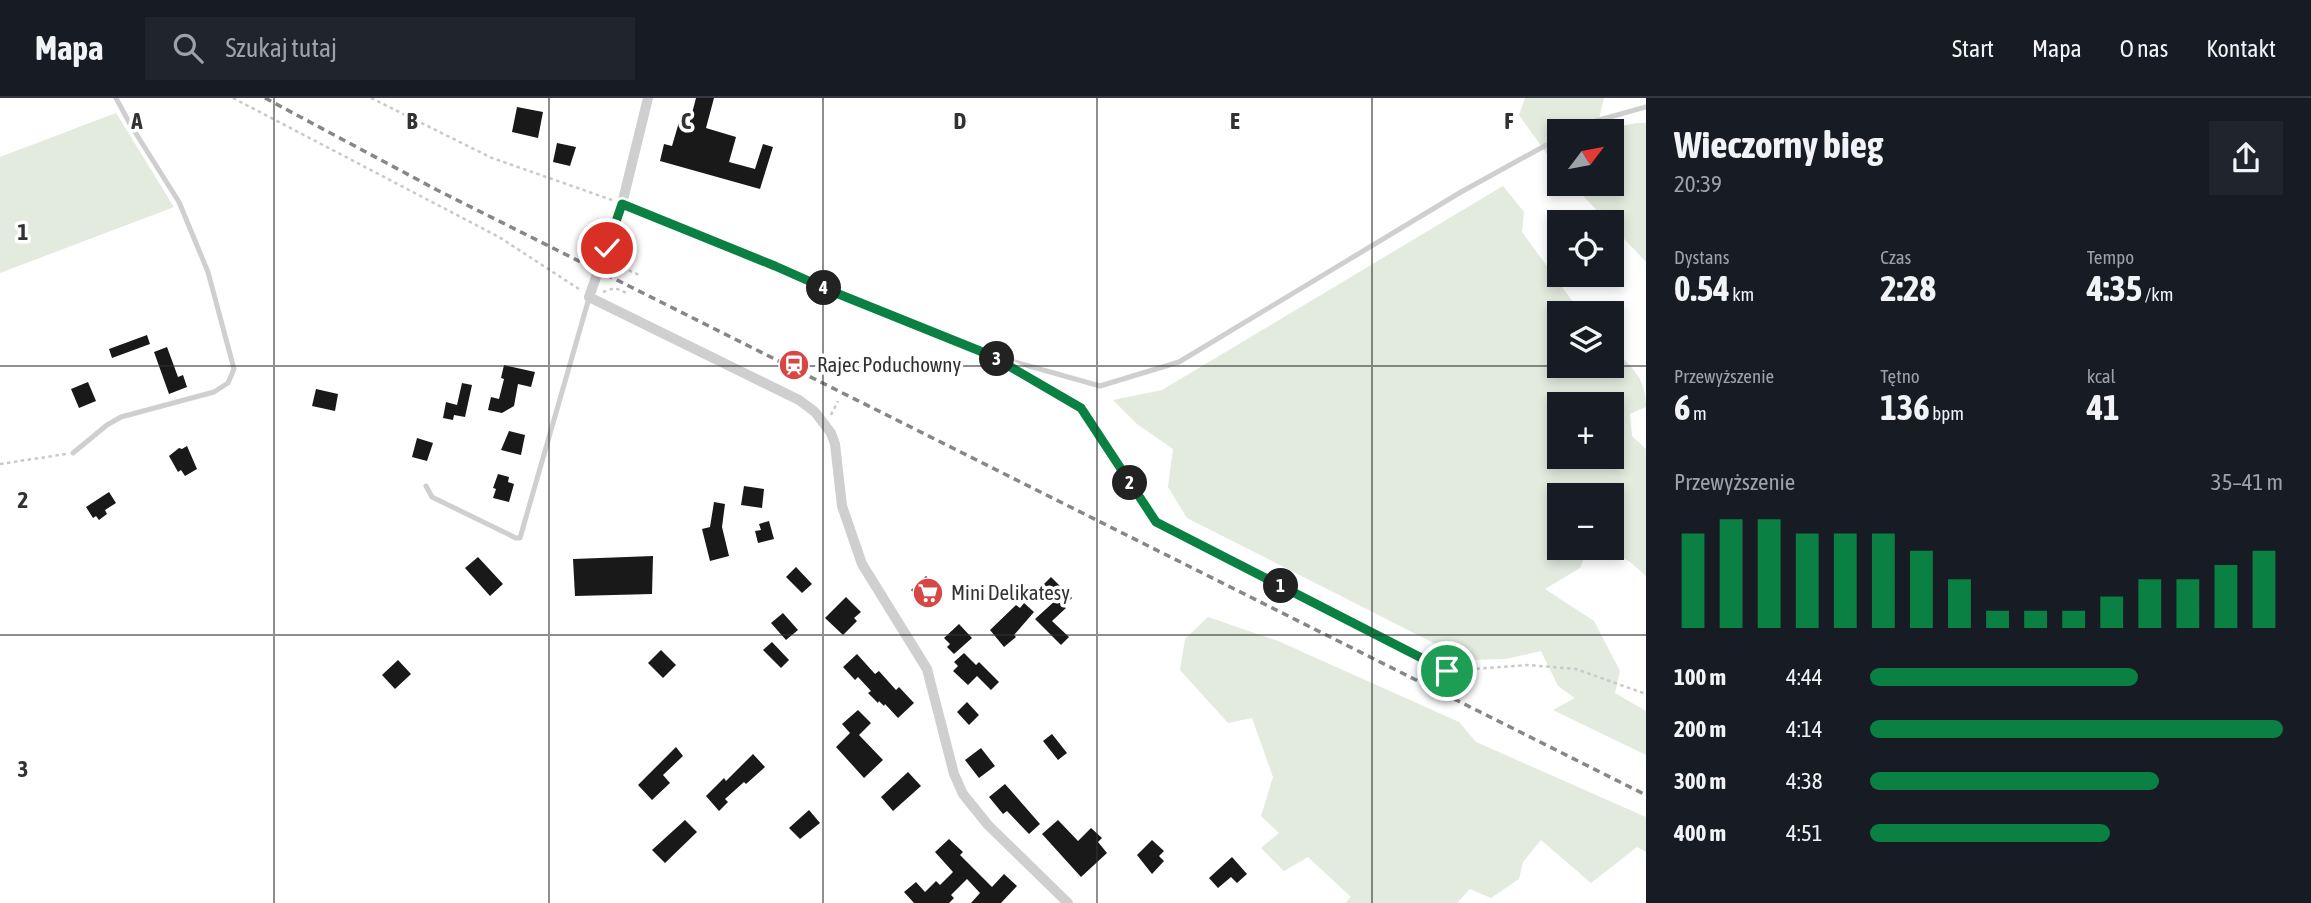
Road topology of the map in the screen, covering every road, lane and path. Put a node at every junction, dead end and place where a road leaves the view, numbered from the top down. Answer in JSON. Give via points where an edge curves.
{"nodes":[{"id":1,"x":117,"y":98,"type":"edge"},
{"id":2,"x":233,"y":98,"type":"edge"},
{"id":3,"x":371,"y":98,"type":"edge"},
{"id":4,"x":648,"y":98,"type":"edge"},
{"id":5,"x":1646,"y":107,"type":"edge"},
{"id":6,"x":1603,"y":119,"type":"edge"},
{"id":7,"x":1547,"y":145,"type":"edge"},
{"id":8,"x":622,"y":204,"type":"junction"},
{"id":9,"x":607,"y":248,"type":"junction"},
{"id":10,"x":639,"y":275,"type":"dead end"},
{"id":11,"x":629,"y":294,"type":"dead end"},
{"id":12,"x":589,"y":297,"type":"junction"},
{"id":13,"x":1013,"y":368,"type":"dead end"},
{"id":14,"x":838,"y":401,"type":"dead end"},
{"id":15,"x":825,"y":424,"type":"junction"},
{"id":16,"x":73,"y":453,"type":"joint"},
{"id":17,"x":0,"y":464,"type":"edge"},
{"id":18,"x":426,"y":486,"type":"dead end"},
{"id":19,"x":1646,"y":694,"type":"edge"},
{"id":20,"x":1068,"y":903,"type":"edge"}],
"edges":[{"from":1,"to":16,"type":"lane","via":[[179,202],[208,272],[234,369],[228,383],[214,392],[121,417]]},
{"from":2,"to":12,"type":"path","via":[[499,237]]},
{"from":3,"to":8,"type":"path","via":[[492,158]]},
{"from":4,"to":8,"type":"street"},
{"from":5,"to":6,"type":"lane"},
{"from":7,"to":8,"type":"lane","via":[[1179,362],[1100,386],[990,355]]},
{"from":8,"to":9,"type":"street"},
{"from":9,"to":10,"type":"path","via":[[624,268]]},
{"from":9,"to":12,"type":"street"},
{"from":11,"to":12,"type":"path","via":[[615,288]]},
{"from":12,"to":15,"type":"street","via":[[799,400]]},
{"from":12,"to":18,"type":"lane","via":[[520,538],[432,497]]},
{"from":13,"to":19,"type":"path","via":[[1081,408],[1156,522],[1447,671],[1528,665],[1576,670]]},
{"from":14,"to":15,"type":"path"},
{"from":15,"to":20,"type":"street","via":[[835,444],[842,506],[862,564],[926,669],[963,794],[988,825]]},
{"from":16,"to":17,"type":"path"}]}
